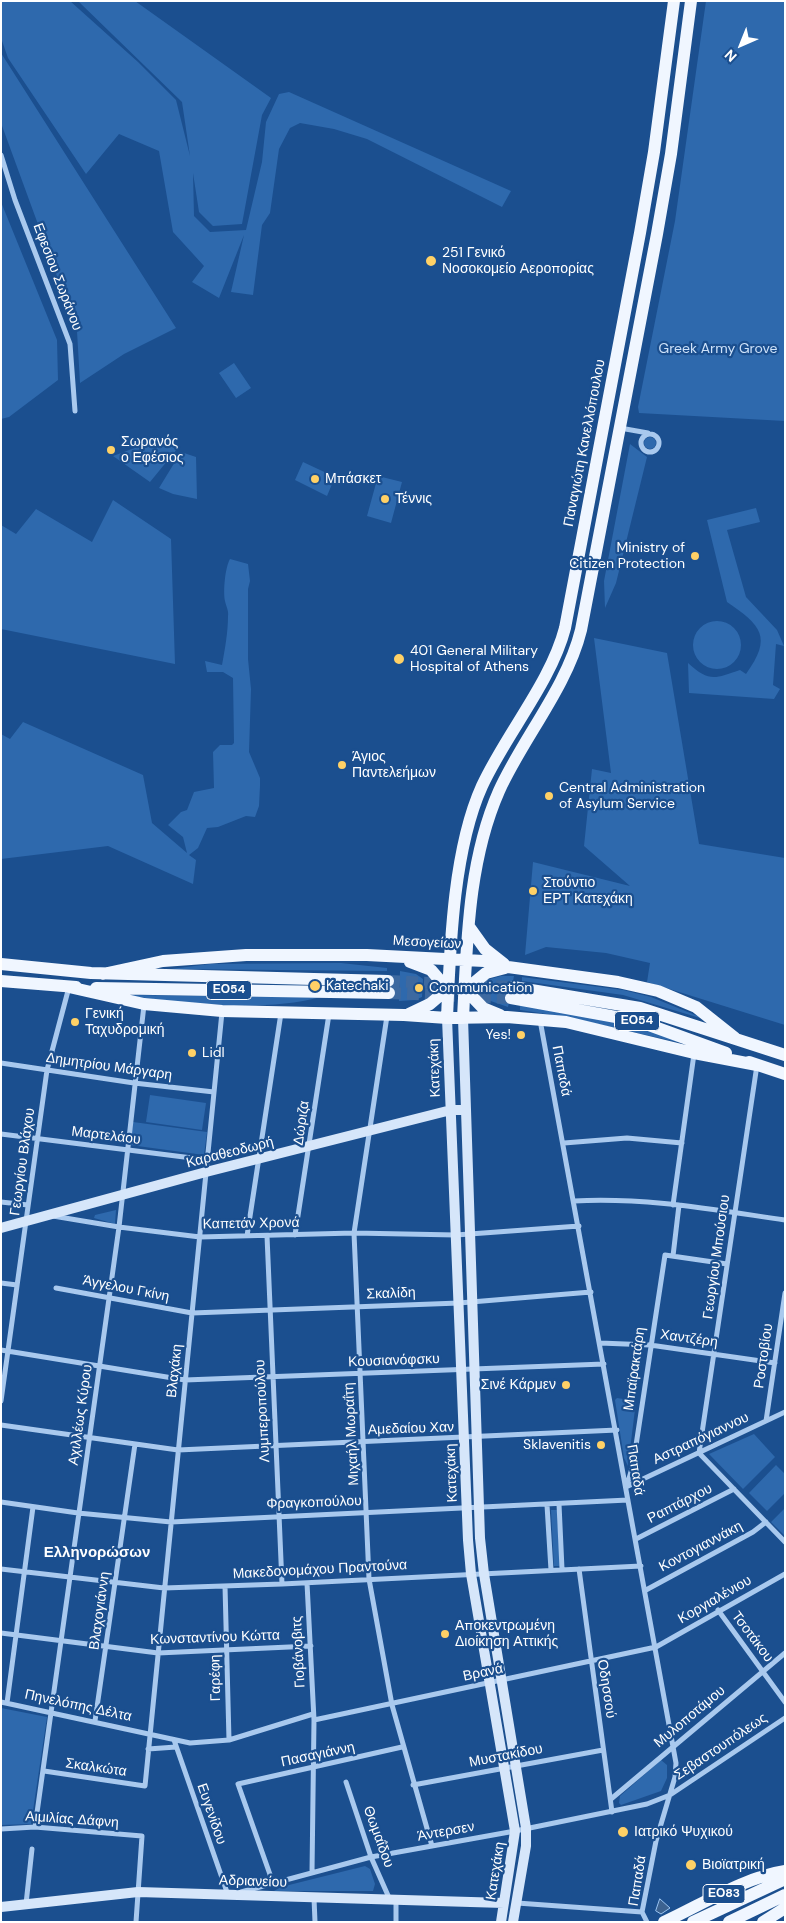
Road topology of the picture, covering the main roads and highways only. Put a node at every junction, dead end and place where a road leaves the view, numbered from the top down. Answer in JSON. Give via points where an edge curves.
{"nodes":[{"id":1,"x":674,"y":1,"type":"edge"},
{"id":2,"x":690,"y":1,"type":"edge"},
{"id":3,"x":470,"y":928,"type":"junction"},
{"id":4,"x":396,"y":957,"type":"junction"},
{"id":5,"x":1,"y":964,"type":"edge"},
{"id":6,"x":449,"y":964,"type":"junction"},
{"id":7,"x":508,"y":967,"type":"junction"},
{"id":8,"x":103,"y":974,"type":"junction"},
{"id":9,"x":1,"y":981,"type":"edge"},
{"id":10,"x":69,"y":987,"type":"junction"},
{"id":11,"x":456,"y":989,"type":"junction"},
{"id":12,"x":404,"y":1015,"type":"junction"},
{"id":13,"x":463,"y":1016,"type":"junction"},
{"id":14,"x":507,"y":1017,"type":"junction"},
{"id":15,"x":735,"y":1038,"type":"junction"},
{"id":16,"x":785,"y":1055,"type":"edge"},
{"id":17,"x":758,"y":1065,"type":"junction"},
{"id":18,"x":785,"y":1074,"type":"edge"},
{"id":19,"x":451,"y":1110,"type":"junction"},
{"id":20,"x":466,"y":1110,"type":"junction"},
{"id":21,"x":1,"y":1228,"type":"edge"},
{"id":22,"x":785,"y":1871,"type":"edge"},
{"id":23,"x":785,"y":1879,"type":"edge"},
{"id":24,"x":785,"y":1895,"type":"edge"},
{"id":25,"x":504,"y":1903,"type":"junction"},
{"id":26,"x":1,"y":1906,"type":"edge"},
{"id":27,"x":785,"y":1908,"type":"edge"},
{"id":28,"x":501,"y":1922,"type":"edge"},
{"id":29,"x":514,"y":1922,"type":"edge"},
{"id":30,"x":664,"y":1922,"type":"edge"},
{"id":31,"x":693,"y":1922,"type":"edge"},
{"id":32,"x":729,"y":1922,"type":"edge"},
{"id":33,"x":763,"y":1922,"type":"edge"}],
"edges":[{"from":1,"to":6,"type":"main road","name":"Παναγιώτη Κανελλόπουλου","via":[[640,233],[564,628],[557,652],[493,764],[476,801],[465,840]]},
{"from":2,"to":3,"type":"main road","via":[[671,154],[577,646],[506,775],[488,818],[478,858]]},
{"from":3,"to":7,"type":"main road","via":[[485,949]]},
{"from":3,"to":11,"type":"main road"},
{"from":4,"to":6,"type":"main road","name":"Μεσογείων","number":"ΕΟ54"},
{"from":4,"to":8,"type":"main road","name":"Μεσογείων","number":"ΕΟ54","via":[[246,955],[163,961]]},
{"from":4,"to":11,"type":"main road","via":[[431,970]]},
{"from":5,"to":8,"type":"main road","name":"Μεσογείων","number":"ΕΟ54"},
{"from":6,"to":11,"type":"main road","name":"Μεσογείων","number":"ΕΟ54"},
{"from":6,"to":11,"type":"main road","name":"Παναγιώτη Κανελλόπουλου"},
{"from":7,"to":11,"type":"main road","name":"Μεσογείων","number":"ΕΟ54"},
{"from":7,"to":11,"type":"main road","via":[[486,973]]},
{"from":7,"to":15,"type":"main road","name":"Μεσογείων","number":"ΕΟ54","via":[[618,982],[658,991],[696,1007]]},
{"from":8,"to":10,"type":"main road","name":"Μεσογείων","number":"ΕΟ54","via":[[389,987]]},
{"from":9,"to":10,"type":"main road","name":"Μεσογείων","number":"ΕΟ54"},
{"from":10,"to":12,"type":"main road","name":"Μεσογείων","number":"ΕΟ54","via":[[144,1004],[222,1012]]},
{"from":11,"to":12,"type":"main road","name":"Μεσογείων","number":"ΕΟ54"},
{"from":11,"to":12,"type":"main road"},
{"from":11,"to":13,"type":"main road","name":"Μεσογείων","number":"ΕΟ54"},
{"from":11,"to":13,"type":"main road"},
{"from":11,"to":14,"type":"main road","via":[[483,1008]]},
{"from":11,"to":19,"type":"main road","name":"Κατεχάκη"},
{"from":13,"to":14,"type":"main road","name":"Μεσογείων","number":"ΕΟ54"},
{"from":13,"to":20,"type":"main road","name":"Κατεχάκη"},
{"from":14,"to":17,"type":"main road","name":"Μεσογείων","number":"ΕΟ54","via":[[566,1022]]},
{"from":15,"to":16,"type":"main road","name":"Μεσογείων","number":"ΕΟ54"},
{"from":15,"to":17,"type":"main road","name":"Μεσογείων","number":"ΕΟ54","via":[[640,1008],[512,992],[638,1021]]},
{"from":17,"to":18,"type":"main road","name":"Μεσογείων","number":"ΕΟ54"},
{"from":19,"to":20,"type":"main road","name":"Καραθεοδωρή"},
{"from":19,"to":21,"type":"main road","name":"Καραθεοδωρή"},
{"from":19,"to":25,"type":"main road","name":"Κατεχάκη","via":[[471,1574],[515,1831]]},
{"from":20,"to":29,"type":"main road","name":"Κατεχάκη","via":[[484,1574],[526,1828]]},
{"from":22,"to":30,"type":"main road","number":"ΕΟ83","via":[[748,1883]]},
{"from":23,"to":31,"type":"main road","number":"ΕΟ83"},
{"from":24,"to":32,"type":"main road","number":"ΕΟ83"},
{"from":25,"to":26,"type":"main road","name":"Αδριανείου","via":[[138,1892]]},
{"from":25,"to":28,"type":"main road","name":"Κατεχάκη"},
{"from":27,"to":33,"type":"main road"}]}
